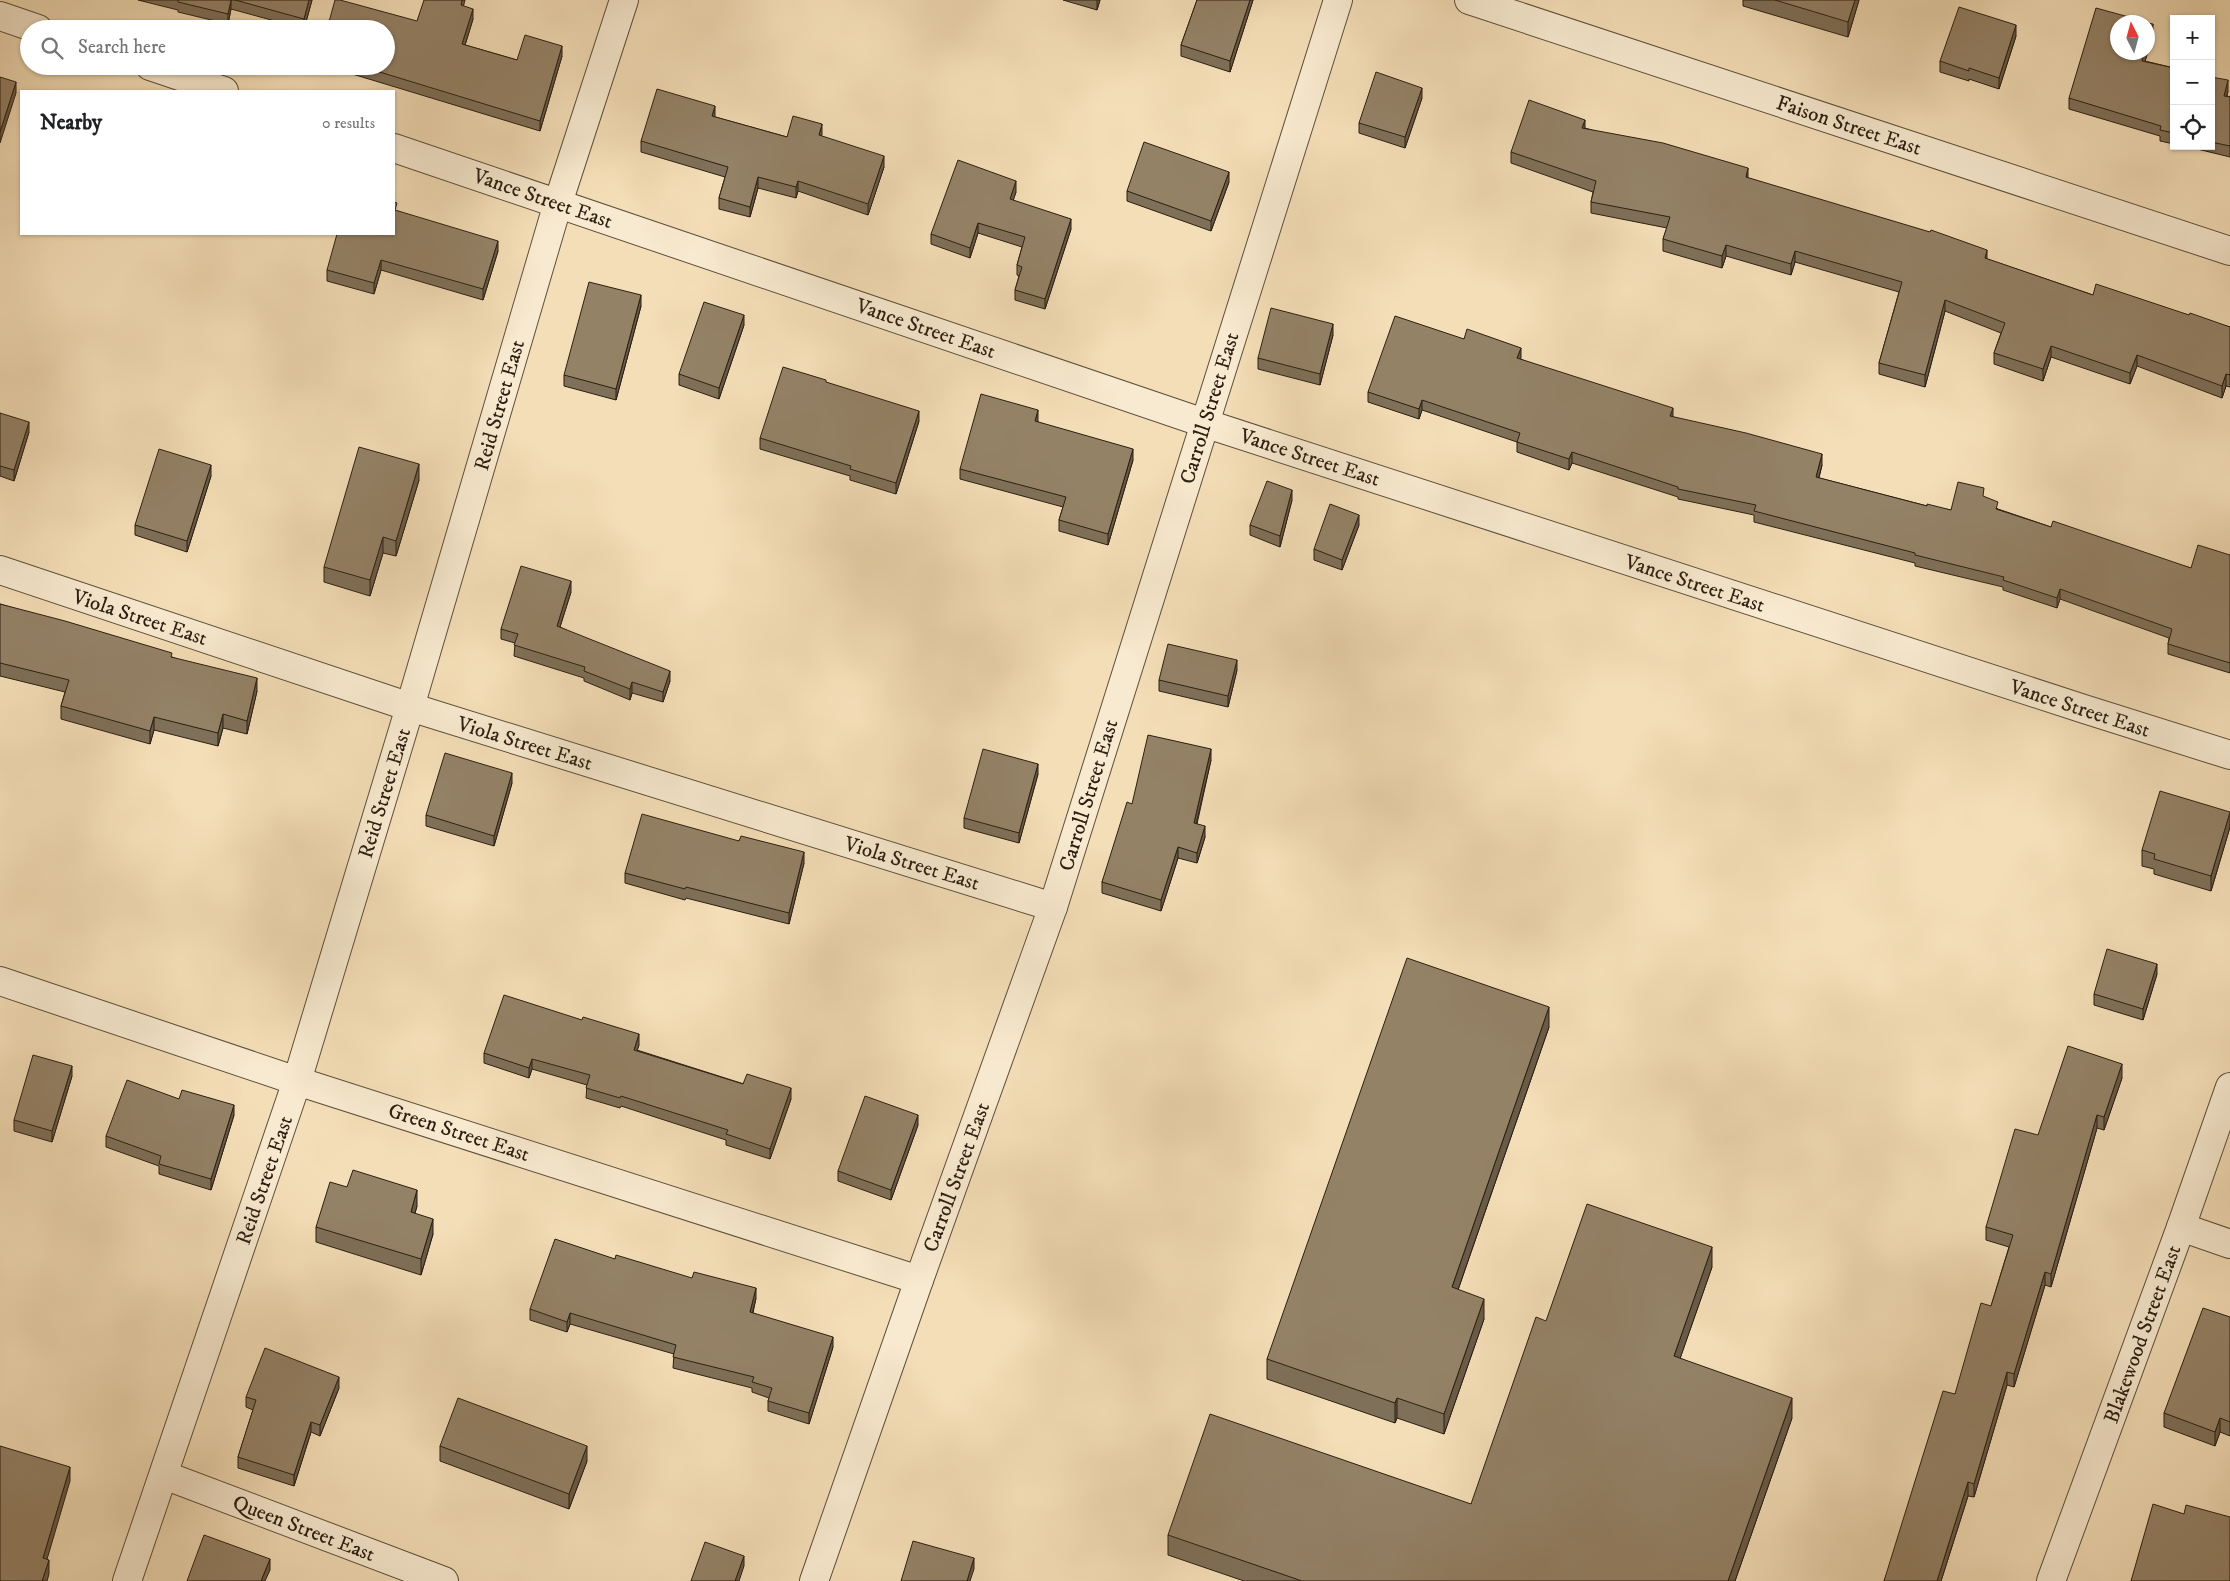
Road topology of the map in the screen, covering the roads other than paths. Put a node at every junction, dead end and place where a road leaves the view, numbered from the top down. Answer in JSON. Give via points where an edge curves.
{"nodes":[{"id":1,"x":624,"y":0,"type":"edge"},
{"id":2,"x":1338,"y":0,"type":"edge"},
{"id":3,"x":1469,"y":0,"type":"edge"},
{"id":4,"x":0,"y":16,"type":"edge"},
{"id":5,"x":20,"y":23,"type":"edge"},
{"id":6,"x":177,"y":75,"type":"edge"},
{"id":7,"x":221,"y":90,"type":"edge"},
{"id":8,"x":395,"y":148,"type":"edge"},
{"id":9,"x":558,"y":203,"type":"junction"},
{"id":10,"x":2230,"y":251,"type":"edge"},
{"id":11,"x":1204,"y":423,"type":"junction"},
{"id":12,"x":0,"y":570,"type":"edge"},
{"id":13,"x":410,"y":707,"type":"junction"},
{"id":14,"x":2230,"y":755,"type":"edge"},
{"id":15,"x":1053,"y":908,"type":"junction"},
{"id":16,"x":0,"y":981,"type":"edge"},
{"id":17,"x":297,"y":1081,"type":"junction"},
{"id":18,"x":2230,"y":1087,"type":"edge"},
{"id":19,"x":2181,"y":1227,"type":"junction"},
{"id":20,"x":2230,"y":1244,"type":"edge"},
{"id":21,"x":919,"y":1280,"type":"junction"},
{"id":22,"x":164,"y":1475,"type":"junction"},
{"id":23,"x":127,"y":1581,"type":"edge"},
{"id":24,"x":444,"y":1581,"type":"edge"},
{"id":25,"x":814,"y":1581,"type":"edge"},
{"id":26,"x":2051,"y":1581,"type":"edge"}],
"edges":[{"from":1,"to":9,"type":"street","name":"Reid Street East"},
{"from":2,"to":11,"type":"street","name":"Carroll Street East"},
{"from":3,"to":10,"type":"street","name":"Faison Street East"},
{"from":4,"to":5,"type":"street"},
{"from":6,"to":7,"type":"street"},
{"from":8,"to":9,"type":"street","name":"Vance Street East"},
{"from":9,"to":11,"type":"street","name":"Vance Street East"},
{"from":9,"to":13,"type":"street","name":"Reid Street East"},
{"from":11,"to":14,"type":"street","name":"Vance Street East"},
{"from":11,"to":15,"type":"street","name":"Carroll Street East"},
{"from":12,"to":13,"type":"street","name":"Viola Street East"},
{"from":13,"to":15,"type":"street","name":"Viola Street East"},
{"from":13,"to":17,"type":"street","name":"Reid Street East"},
{"from":15,"to":21,"type":"street","name":"Carroll Street East"},
{"from":16,"to":17,"type":"street","name":"Green Street East"},
{"from":17,"to":21,"type":"street","name":"Green Street East"},
{"from":17,"to":22,"type":"street","name":"Reid Street East"},
{"from":18,"to":19,"type":"street","name":"Blakewood Street East"},
{"from":19,"to":20,"type":"street"},
{"from":19,"to":26,"type":"street","name":"Blakewood Street East"},
{"from":21,"to":25,"type":"street","name":"Carroll Street East"},
{"from":22,"to":23,"type":"street","name":"Reid Street East"},
{"from":22,"to":24,"type":"street","name":"Queen Street East"}]}
